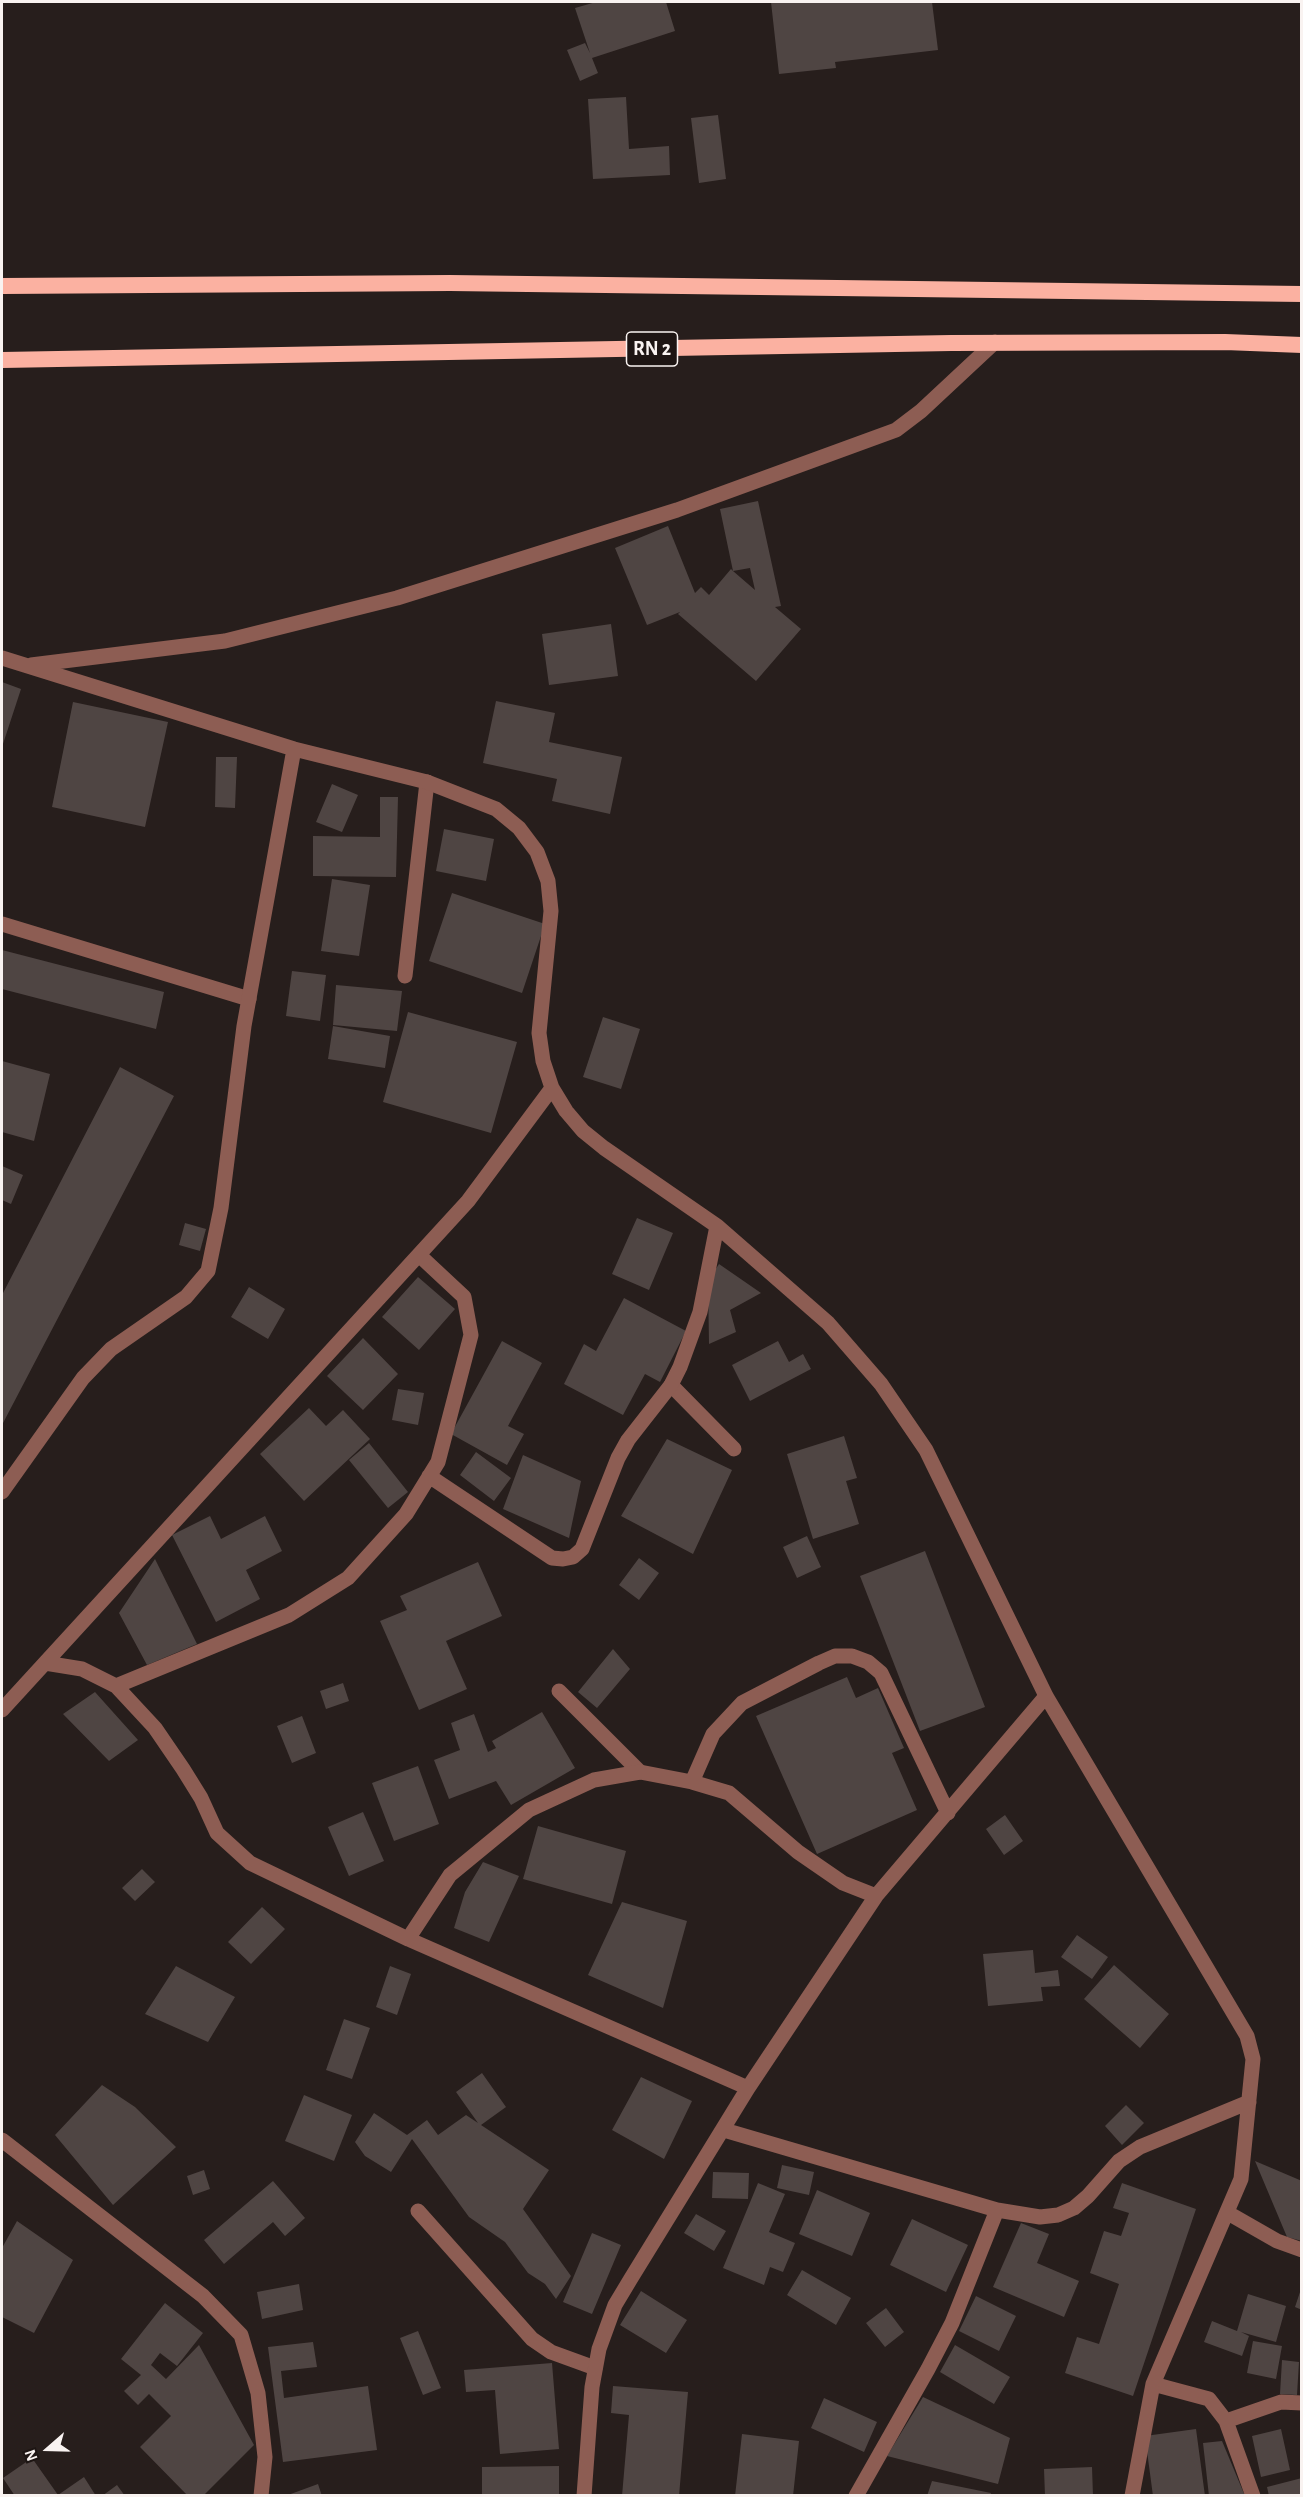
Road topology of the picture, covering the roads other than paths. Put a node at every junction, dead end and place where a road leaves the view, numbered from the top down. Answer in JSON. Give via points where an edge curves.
{"nodes":[{"id":1,"x":2,"y":286,"type":"edge"},
{"id":2,"x":1302,"y":294,"type":"edge"},
{"id":3,"x":995,"y":342,"type":"junction"},
{"id":4,"x":1302,"y":345,"type":"edge"},
{"id":5,"x":2,"y":360,"type":"edge"},
{"id":6,"x":2,"y":658,"type":"edge"},
{"id":7,"x":26,"y":666,"type":"junction"},
{"id":8,"x":294,"y":749,"type":"junction"},
{"id":9,"x":427,"y":782,"type":"junction"},
{"id":10,"x":2,"y":924,"type":"edge"},
{"id":11,"x":405,"y":976,"type":"dead end"},
{"id":12,"x":249,"y":999,"type":"junction"},
{"id":13,"x":552,"y":1089,"type":"junction"},
{"id":14,"x":717,"y":1226,"type":"junction"},
{"id":15,"x":418,"y":1255,"type":"junction"},
{"id":16,"x":671,"y":1385,"type":"junction"},
{"id":17,"x":734,"y":1449,"type":"dead end"},
{"id":18,"x":429,"y":1476,"type":"junction"},
{"id":19,"x":2,"y":1492,"type":"edge"},
{"id":20,"x":45,"y":1663,"type":"junction"},
{"id":21,"x":116,"y":1686,"type":"junction"},
{"id":22,"x":559,"y":1691,"type":"dead end"},
{"id":23,"x":1046,"y":1696,"type":"junction"},
{"id":24,"x":2,"y":1710,"type":"edge"},
{"id":25,"x":640,"y":1772,"type":"junction"},
{"id":26,"x":692,"y":1782,"type":"junction"},
{"id":27,"x":948,"y":1813,"type":"junction"},
{"id":28,"x":876,"y":1896,"type":"junction"},
{"id":29,"x":408,"y":1939,"type":"junction"},
{"id":30,"x":748,"y":2088,"type":"junction"},
{"id":31,"x":1249,"y":2102,"type":"junction"},
{"id":32,"x":724,"y":2130,"type":"junction"},
{"id":33,"x":2,"y":2140,"type":"edge"},
{"id":34,"x":997,"y":2210,"type":"junction"},
{"id":35,"x":418,"y":2211,"type":"dead end"},
{"id":36,"x":1228,"y":2214,"type":"junction"},
{"id":37,"x":1302,"y":2250,"type":"edge"},
{"id":38,"x":595,"y":2368,"type":"junction"},
{"id":39,"x":1153,"y":2384,"type":"junction"},
{"id":40,"x":1302,"y":2403,"type":"edge"},
{"id":41,"x":1226,"y":2421,"type":"junction"},
{"id":42,"x":261,"y":2496,"type":"edge"},
{"id":43,"x":584,"y":2496,"type":"edge"},
{"id":44,"x":856,"y":2496,"type":"edge"},
{"id":45,"x":1132,"y":2496,"type":"edge"},
{"id":46,"x":1253,"y":2496,"type":"edge"}],
"edges":[{"from":1,"to":2,"type":"highway","via":[[450,283]]},
{"from":3,"to":4,"type":"highway","number":"RN 2"},
{"from":3,"to":5,"type":"highway","number":"RN 2"},
{"from":3,"to":7,"type":"street","via":[[896,430],[677,510],[398,598],[225,641]]},
{"from":6,"to":7,"type":"street"},
{"from":7,"to":8,"type":"street"},
{"from":8,"to":9,"type":"street"},
{"from":8,"to":12,"type":"street"},
{"from":9,"to":11,"type":"street"},
{"from":9,"to":13,"type":"street","via":[[496,809],[519,828],[537,852],[548,881],[551,911],[539,1033]]},
{"from":10,"to":12,"type":"street"},
{"from":12,"to":19,"type":"street","via":[[221,1208],[208,1270],[186,1297],[111,1349],[83,1378]]},
{"from":13,"to":14,"type":"street","via":[[583,1131]]},
{"from":13,"to":15,"type":"street","via":[[468,1201]]},
{"from":14,"to":16,"type":"street","via":[[700,1312]]},
{"from":14,"to":23,"type":"street","via":[[828,1323],[881,1384],[926,1450]]},
{"from":15,"to":18,"type":"street","via":[[464,1297],[471,1335],[438,1462]]},
{"from":15,"to":20,"type":"street"},
{"from":16,"to":17,"type":"street"},
{"from":16,"to":18,"type":"street","via":[[628,1440],[587,1540],[573,1557],[552,1558]]},
{"from":18,"to":21,"type":"street","via":[[406,1514],[348,1578],[289,1615]]},
{"from":20,"to":21,"type":"street","via":[[82,1669]]},
{"from":20,"to":24,"type":"street"},
{"from":21,"to":29,"type":"street","via":[[154,1728],[183,1769],[217,1833],[250,1863]]},
{"from":22,"to":25,"type":"street"},
{"from":23,"to":27,"type":"street"},
{"from":23,"to":31,"type":"street","via":[[1247,2036],[1253,2059]]},
{"from":25,"to":26,"type":"street"},
{"from":25,"to":29,"type":"street","via":[[594,1780],[529,1810],[450,1875]]},
{"from":26,"to":27,"type":"street","via":[[713,1734],[742,1703],[835,1656],[852,1656],[881,1673]]},
{"from":26,"to":28,"type":"street","via":[[729,1792],[798,1852],[843,1883]]},
{"from":27,"to":28,"type":"street"},
{"from":28,"to":30,"type":"street"},
{"from":29,"to":30,"type":"street"},
{"from":30,"to":32,"type":"street"},
{"from":31,"to":34,"type":"street","via":[[1140,2147],[1119,2161],[1088,2196],[1066,2211],[1040,2217]]},
{"from":31,"to":36,"type":"street","via":[[1241,2179]]},
{"from":32,"to":34,"type":"street"},
{"from":32,"to":38,"type":"street","via":[[615,2306]]},
{"from":33,"to":42,"type":"street","via":[[203,2296],[241,2335],[258,2393],[265,2457]]},
{"from":34,"to":44,"type":"street","via":[[952,2323]]},
{"from":35,"to":38,"type":"street","via":[[532,2339],[551,2352]]},
{"from":36,"to":37,"type":"street"},
{"from":36,"to":39,"type":"street"},
{"from":38,"to":43,"type":"street"},
{"from":39,"to":41,"type":"street","via":[[1209,2399]]},
{"from":39,"to":45,"type":"street"},
{"from":40,"to":41,"type":"street","via":[[1281,2402]]},
{"from":41,"to":46,"type":"street"}]}
